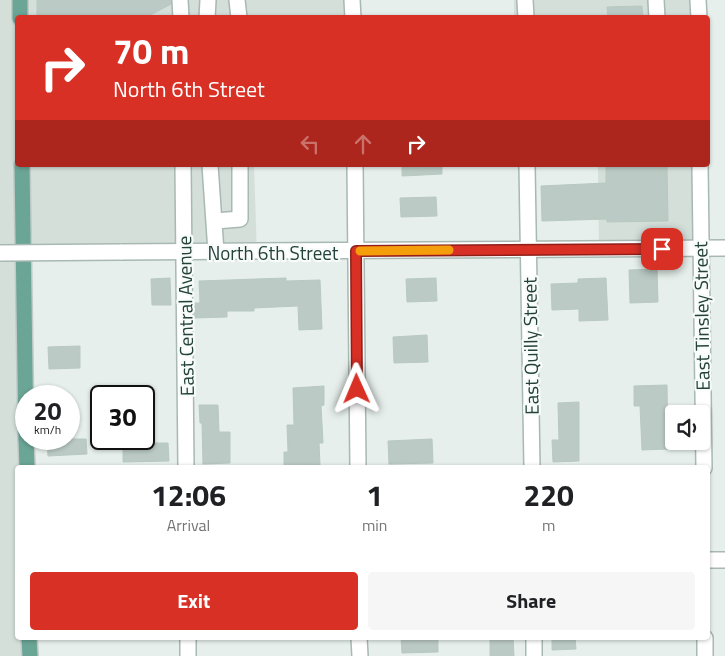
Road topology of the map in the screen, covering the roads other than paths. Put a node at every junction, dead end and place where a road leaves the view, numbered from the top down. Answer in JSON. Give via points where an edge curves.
{"nodes":[{"id":1,"x":20,"y":0,"type":"edge"},
{"id":2,"x":180,"y":0,"type":"edge"},
{"id":3,"x":208,"y":0,"type":"edge"},
{"id":4,"x":237,"y":0,"type":"edge"},
{"id":5,"x":352,"y":0,"type":"edge"},
{"id":6,"x":526,"y":0,"type":"edge"},
{"id":7,"x":656,"y":0,"type":"edge"},
{"id":8,"x":698,"y":0,"type":"edge"},
{"id":9,"x":20,"y":15,"type":"edge"},
{"id":10,"x":180,"y":15,"type":"edge"},
{"id":11,"x":207,"y":15,"type":"edge"},
{"id":12,"x":239,"y":15,"type":"edge"},
{"id":13,"x":352,"y":15,"type":"edge"},
{"id":14,"x":526,"y":15,"type":"edge"},
{"id":15,"x":657,"y":15,"type":"edge"},
{"id":16,"x":698,"y":15,"type":"edge"},
{"id":17,"x":22,"y":167,"type":"edge"},
{"id":18,"x":183,"y":167,"type":"edge"},
{"id":19,"x":210,"y":167,"type":"edge"},
{"id":20,"x":240,"y":167,"type":"edge"},
{"id":21,"x":355,"y":167,"type":"edge"},
{"id":22,"x":527,"y":167,"type":"edge"},
{"id":23,"x":700,"y":167,"type":"edge"},
{"id":24,"x":215,"y":221,"type":"junction"},
{"id":25,"x":725,"y":248,"type":"edge"},
{"id":26,"x":528,"y":249,"type":"junction"},
{"id":27,"x":700,"y":249,"type":"junction"},
{"id":28,"x":356,"y":251,"type":"junction"},
{"id":29,"x":184,"y":252,"type":"junction"},
{"id":30,"x":216,"y":252,"type":"junction"},
{"id":31,"x":0,"y":253,"type":"edge"},
{"id":32,"x":25,"y":385,"type":"edge"},
{"id":33,"x":26,"y":450,"type":"edge"},
{"id":34,"x":27,"y":465,"type":"edge"},
{"id":35,"x":186,"y":465,"type":"edge"},
{"id":36,"x":358,"y":465,"type":"edge"},
{"id":37,"x":532,"y":465,"type":"edge"},
{"id":38,"x":704,"y":465,"type":"edge"},
{"id":39,"x":710,"y":560,"type":"edge"},
{"id":40,"x":725,"y":560,"type":"edge"},
{"id":41,"x":29,"y":640,"type":"edge"},
{"id":42,"x":188,"y":640,"type":"edge"},
{"id":43,"x":360,"y":640,"type":"edge"},
{"id":44,"x":534,"y":640,"type":"edge"},
{"id":45,"x":705,"y":640,"type":"edge"},
{"id":46,"x":30,"y":656,"type":"edge"},
{"id":47,"x":188,"y":656,"type":"edge"},
{"id":48,"x":360,"y":656,"type":"edge"},
{"id":49,"x":534,"y":656,"type":"edge"},
{"id":50,"x":705,"y":656,"type":"edge"}],
"edges":[{"from":1,"to":9,"type":"main road"},
{"from":2,"to":10,"type":"street"},
{"from":3,"to":11,"type":"street"},
{"from":4,"to":12,"type":"street"},
{"from":5,"to":13,"type":"street"},
{"from":6,"to":14,"type":"street"},
{"from":7,"to":15,"type":"street"},
{"from":8,"to":16,"type":"street"},
{"from":17,"to":32,"type":"main road"},
{"from":18,"to":29,"type":"street","name":"East Central Avenue"},
{"from":19,"to":24,"type":"street"},
{"from":20,"to":24,"type":"street","via":[[240,219]]},
{"from":21,"to":28,"type":"street"},
{"from":22,"to":26,"type":"street","name":"East Quilly Street"},
{"from":23,"to":27,"type":"street","name":"East Tinsley Street"},
{"from":24,"to":30,"type":"street"},
{"from":25,"to":27,"type":"street","name":"North 6th Street"},
{"from":26,"to":27,"type":"street","name":"North 6th Street"},
{"from":26,"to":28,"type":"street","name":"North 6th Street"},
{"from":26,"to":37,"type":"street","name":"East Quilly Street"},
{"from":27,"to":38,"type":"street","name":"East Tinsley Street"},
{"from":28,"to":30,"type":"street","name":"North 6th Street"},
{"from":28,"to":36,"type":"street"},
{"from":29,"to":30,"type":"street","name":"North 6th Street"},
{"from":29,"to":31,"type":"street","name":"North 6th Street","bridge":true},
{"from":29,"to":35,"type":"street","name":"East Central Avenue"},
{"from":33,"to":34,"type":"main road"},
{"from":39,"to":40,"type":"street"},
{"from":41,"to":46,"type":"main road"},
{"from":42,"to":47,"type":"street"},
{"from":43,"to":48,"type":"street"},
{"from":44,"to":49,"type":"street"},
{"from":45,"to":50,"type":"street"}]}
